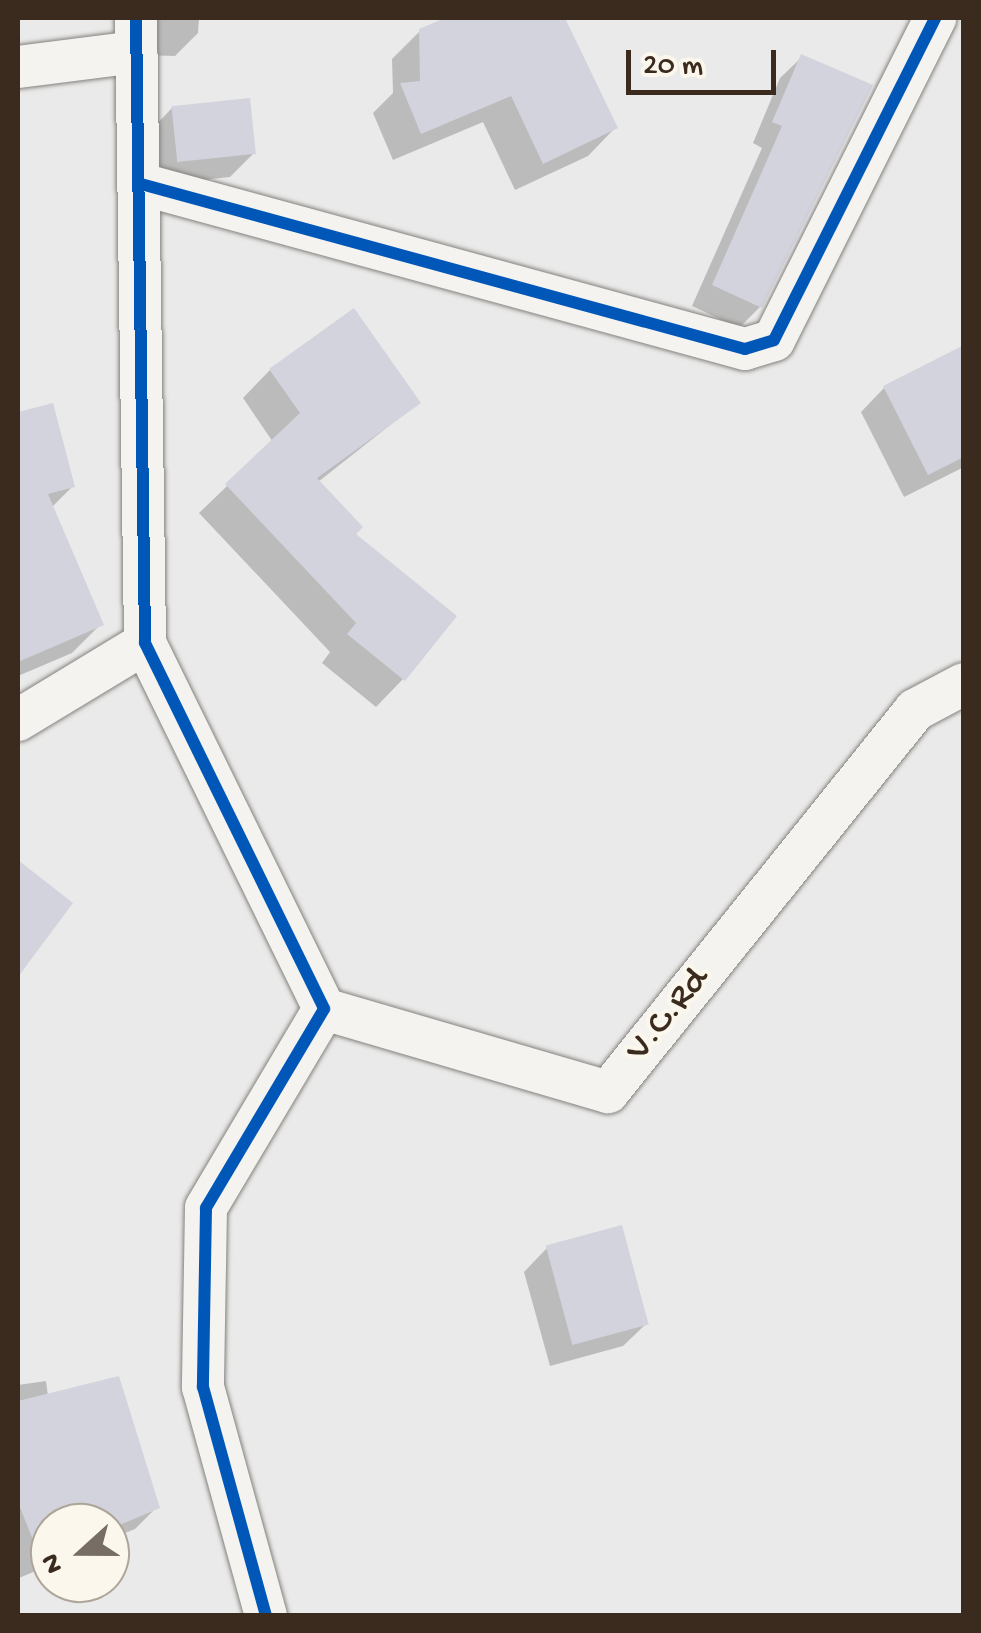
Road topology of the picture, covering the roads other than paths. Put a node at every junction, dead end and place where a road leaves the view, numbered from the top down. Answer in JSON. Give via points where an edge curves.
{"nodes":[{"id":1,"x":936,"y":18,"type":"edge"},
{"id":2,"x":136,"y":35,"type":"edge"},
{"id":3,"x":18,"y":67,"type":"edge"},
{"id":4,"x":140,"y":184,"type":"junction"},
{"id":5,"x":145,"y":643,"type":"junction"},
{"id":6,"x":964,"y":684,"type":"edge"},
{"id":7,"x":18,"y":720,"type":"edge"},
{"id":8,"x":324,"y":1010,"type":"junction"},
{"id":9,"x":266,"y":1616,"type":"edge"}],
"edges":[{"from":1,"to":4,"type":"street","via":[[774,340],[745,350]]},
{"from":2,"to":3,"type":"street"},
{"from":2,"to":4,"type":"street"},
{"from":4,"to":5,"type":"street"},
{"from":5,"to":7,"type":"street"},
{"from":5,"to":8,"type":"street"},
{"from":6,"to":8,"type":"street","name":"V.C.Rd","via":[[915,710],[608,1092]]},
{"from":8,"to":9,"type":"street","via":[[206,1208],[202,1387]]}]}
